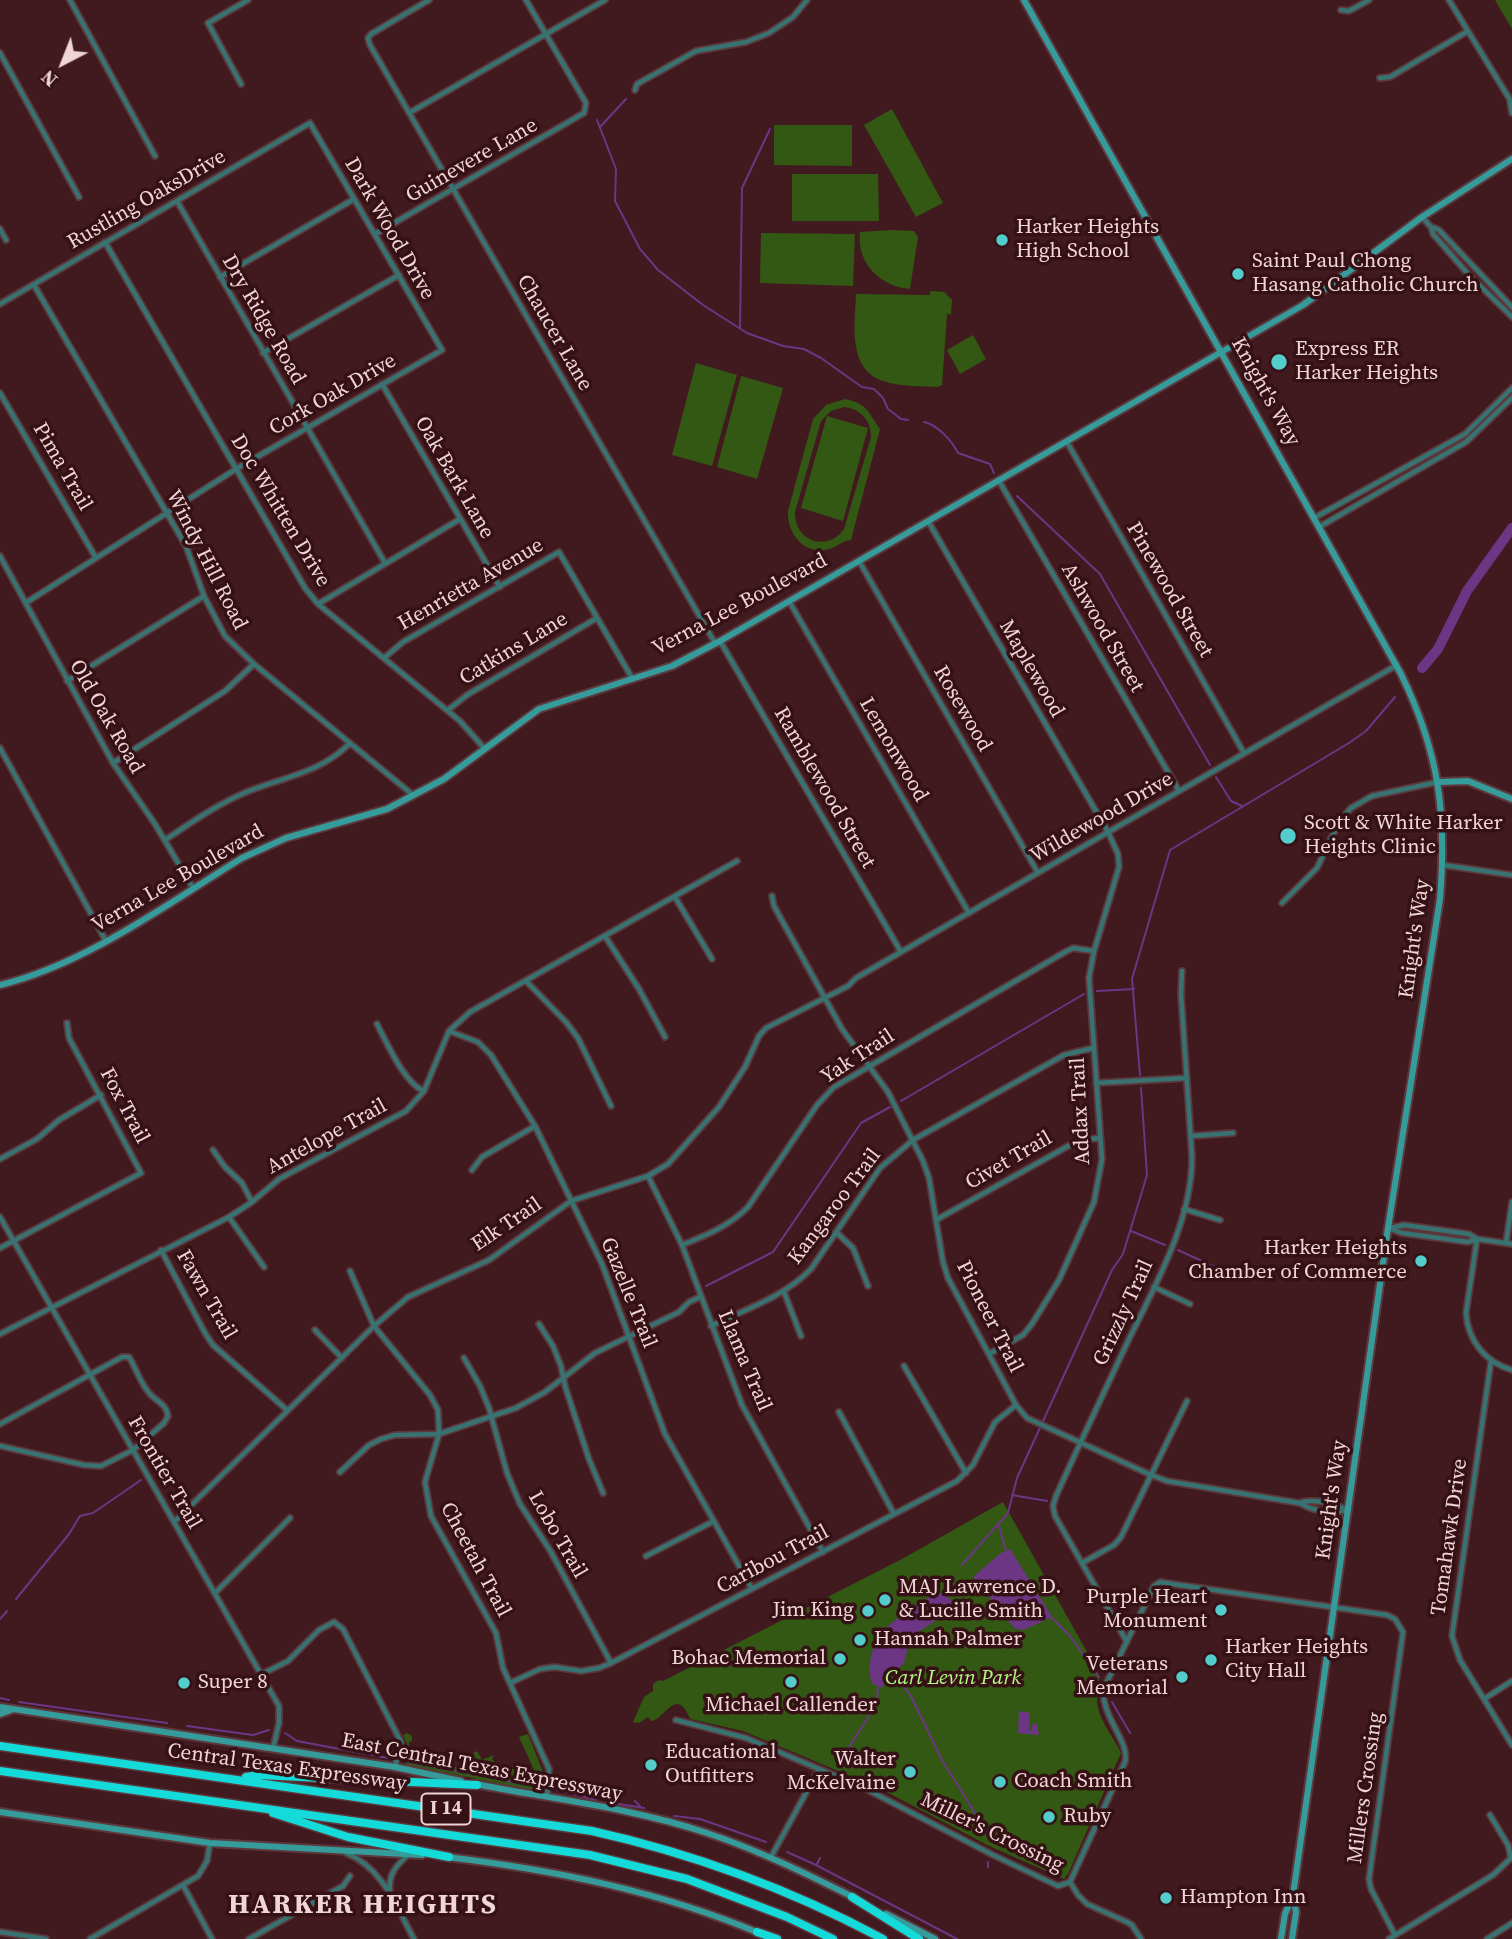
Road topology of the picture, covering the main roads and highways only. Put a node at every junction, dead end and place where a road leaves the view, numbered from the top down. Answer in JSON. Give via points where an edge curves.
{"nodes":[{"id":1,"x":1024,"y":0,"type":"edge"},
{"id":2,"x":1512,"y":159,"type":"edge"},
{"id":3,"x":1223,"y":352,"type":"junction"},
{"id":4,"x":1439,"y":782,"type":"junction"},
{"id":5,"x":1512,"y":799,"type":"edge"},
{"id":6,"x":0,"y":985,"type":"edge"},
{"id":7,"x":0,"y":1707,"type":"edge"},
{"id":8,"x":13,"y":1709,"type":"junction"},
{"id":9,"x":0,"y":1714,"type":"edge"},
{"id":10,"x":0,"y":1746,"type":"edge"},
{"id":11,"x":0,"y":1771,"type":"edge"},
{"id":12,"x":237,"y":1779,"type":"junction"},
{"id":13,"x":477,"y":1785,"type":"junction"},
{"id":14,"x":250,"y":1806,"type":"junction"},
{"id":15,"x":0,"y":1812,"type":"edge"},
{"id":16,"x":449,"y":1857,"type":"junction"},
{"id":17,"x":1293,"y":1895,"type":"junction"},
{"id":18,"x":852,"y":1897,"type":"junction"},
{"id":19,"x":757,"y":1932,"type":"junction"},
{"id":20,"x":1281,"y":1938,"type":"edge"},
{"id":21,"x":771,"y":1939,"type":"edge"},
{"id":22,"x":777,"y":1939,"type":"edge"},
{"id":23,"x":833,"y":1939,"type":"edge"},
{"id":24,"x":883,"y":1939,"type":"edge"},
{"id":25,"x":919,"y":1939,"type":"edge"},
{"id":26,"x":934,"y":1939,"type":"edge"},
{"id":27,"x":1292,"y":1939,"type":"edge"}],
"edges":[{"from":1,"to":3,"type":"main road","name":"Knight's Way"},
{"from":2,"to":3,"type":"main road","name":"Verna Lee Boulevard","via":[[1422,217],[1311,300]]},
{"from":3,"to":4,"type":"main road","name":"Knight's Way","via":[[1396,665],[1426,732]]},
{"from":3,"to":6,"type":"main road","name":"Verna Lee Boulevard","via":[[671,666],[539,709],[414,796],[387,809],[266,846],[61,965]]},
{"from":4,"to":5,"type":"main road","via":[[1468,781]]},
{"from":4,"to":17,"type":"main road","name":"Knight's Way","via":[[1443,821],[1440,899]]},
{"from":7,"to":8,"type":"main road","name":"East Central Texas Expressway"},
{"from":8,"to":9,"type":"main road"},
{"from":8,"to":13,"type":"main road","name":"East Central Texas Expressway","via":[[273,1748]]},
{"from":10,"to":12,"type":"highway","name":"Central Texas Expressway","number":"I 14"},
{"from":11,"to":14,"type":"highway","name":"Central Texas Expressway","number":"I 14"},
{"from":12,"to":13,"type":"highway","via":[[258,1775]]},
{"from":12,"to":24,"type":"highway","name":"Central Texas Expressway","number":"I 14","via":[[532,1821],[652,1845],[807,1900]]},
{"from":13,"to":18,"type":"main road","name":"East Central Texas Expressway","via":[[706,1832],[771,1857]]},
{"from":14,"to":16,"type":"highway","via":[[348,1837]]},
{"from":14,"to":23,"type":"highway","name":"Central Texas Expressway","number":"I 14","via":[[632,1863],[728,1893]]},
{"from":15,"to":16,"type":"main road","via":[[210,1843]]},
{"from":16,"to":19,"type":"main road","via":[[632,1889]]},
{"from":17,"to":20,"type":"main road","name":"Knight's Way"},
{"from":17,"to":27,"type":"main road","name":"Knight's Way"},
{"from":18,"to":25,"type":"highway"},
{"from":18,"to":26,"type":"main road","name":"East Central Texas Expressway"},
{"from":19,"to":21,"type":"main road"},
{"from":19,"to":22,"type":"highway"}]}
